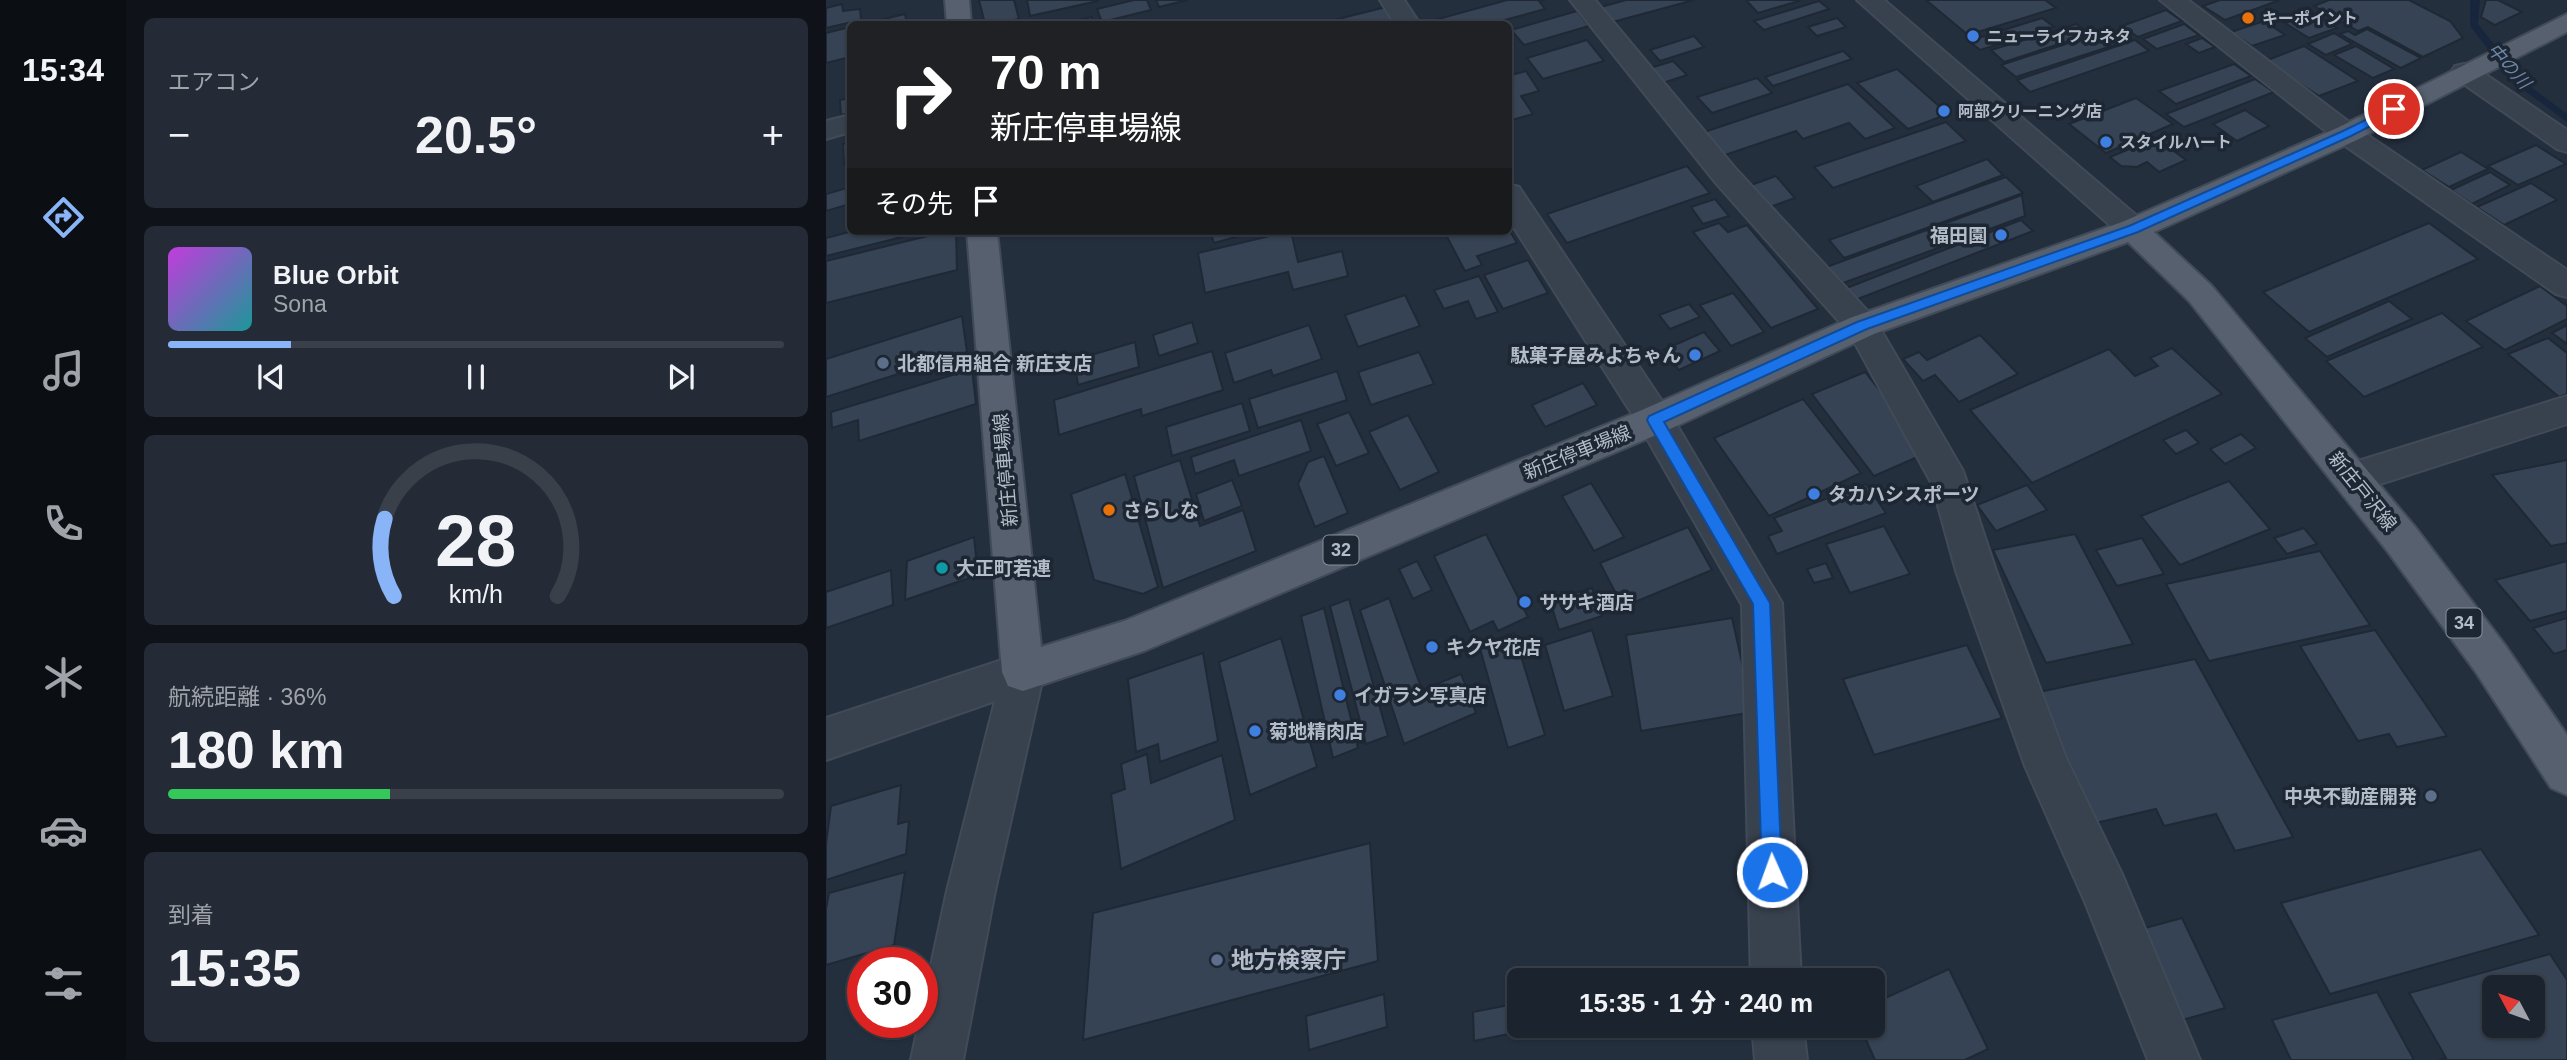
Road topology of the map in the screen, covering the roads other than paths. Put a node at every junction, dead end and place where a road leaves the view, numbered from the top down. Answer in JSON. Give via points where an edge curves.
{"nodes":[{"id":1,"x":957,"y":0,"type":"edge"},
{"id":2,"x":1392,"y":0,"type":"edge"},
{"id":3,"x":1582,"y":0,"type":"edge"},
{"id":4,"x":1869,"y":0,"type":"edge"},
{"id":5,"x":2172,"y":0,"type":"edge"},
{"id":6,"x":959,"y":21,"type":"edge"},
{"id":7,"x":1405,"y":21,"type":"edge"},
{"id":8,"x":2567,"y":22,"type":"edge"},
{"id":9,"x":2474,"y":67,"type":"junction"},
{"id":10,"x":847,"y":125,"type":"edge"},
{"id":11,"x":826,"y":130,"type":"edge"},
{"id":12,"x":2347,"y":134,"type":"junction"},
{"id":13,"x":2567,"y":143,"type":"edge"},
{"id":14,"x":1512,"y":200,"type":"edge"},
{"id":15,"x":2133,"y":229,"type":"junction"},
{"id":16,"x":982,"y":235,"type":"edge"},
{"id":17,"x":2567,"y":286,"type":"edge"},
{"id":18,"x":1862,"y":326,"type":"junction"},
{"id":19,"x":2567,"y":410,"type":"edge"},
{"id":20,"x":1655,"y":420,"type":"junction"},
{"id":21,"x":2352,"y":478,"type":"junction"},
{"id":22,"x":1023,"y":672,"type":"junction"},
{"id":23,"x":826,"y":739,"type":"edge"},
{"id":24,"x":2567,"y":773,"type":"edge"},
{"id":25,"x":1776,"y":968,"type":"edge"},
{"id":26,"x":1779,"y":1038,"type":"edge"},
{"id":27,"x":937,"y":1060,"type":"edge"},
{"id":28,"x":1781,"y":1060,"type":"edge"},
{"id":29,"x":2174,"y":1060,"type":"edge"}],
"edges":[{"from":1,"to":6,"type":"main road"},
{"from":2,"to":7,"type":"street"},
{"from":3,"to":18,"type":"street","via":[[1725,175]]},
{"from":4,"to":15,"type":"street"},
{"from":5,"to":12,"type":"street"},
{"from":8,"to":9,"type":"main road","name":"新庄停車場線","number":"32"},
{"from":9,"to":12,"type":"main road","name":"新庄停車場線","number":"32"},
{"from":9,"to":13,"type":"street"},
{"from":10,"to":11,"type":"street"},
{"from":12,"to":15,"type":"main road","name":"新庄停車場線","number":"32"},
{"from":12,"to":17,"type":"street"},
{"from":14,"to":20,"type":"street"},
{"from":15,"to":18,"type":"main road","name":"新庄停車場線","number":"32"},
{"from":15,"to":21,"type":"main road","name":"新庄戸沢線","number":"34","via":[[2200,293]]},
{"from":16,"to":22,"type":"main road","name":"新庄停車場線"},
{"from":18,"to":20,"type":"main road","name":"新庄停車場線","number":"32"},
{"from":18,"to":29,"type":"street","via":[[1950,482],[1976,571],[2047,766],[2105,891]]},
{"from":19,"to":21,"type":"street"},
{"from":20,"to":22,"type":"main road","name":"新庄停車場線","number":"32","via":[[1129,638]]},
{"from":20,"to":25,"type":"street","via":[[1762,603]]},
{"from":21,"to":24,"type":"main road","name":"新庄戸沢線","number":"34","via":[[2490,658]]},
{"from":22,"to":23,"type":"street"},
{"from":22,"to":27,"type":"street"},
{"from":26,"to":28,"type":"street"}]}
